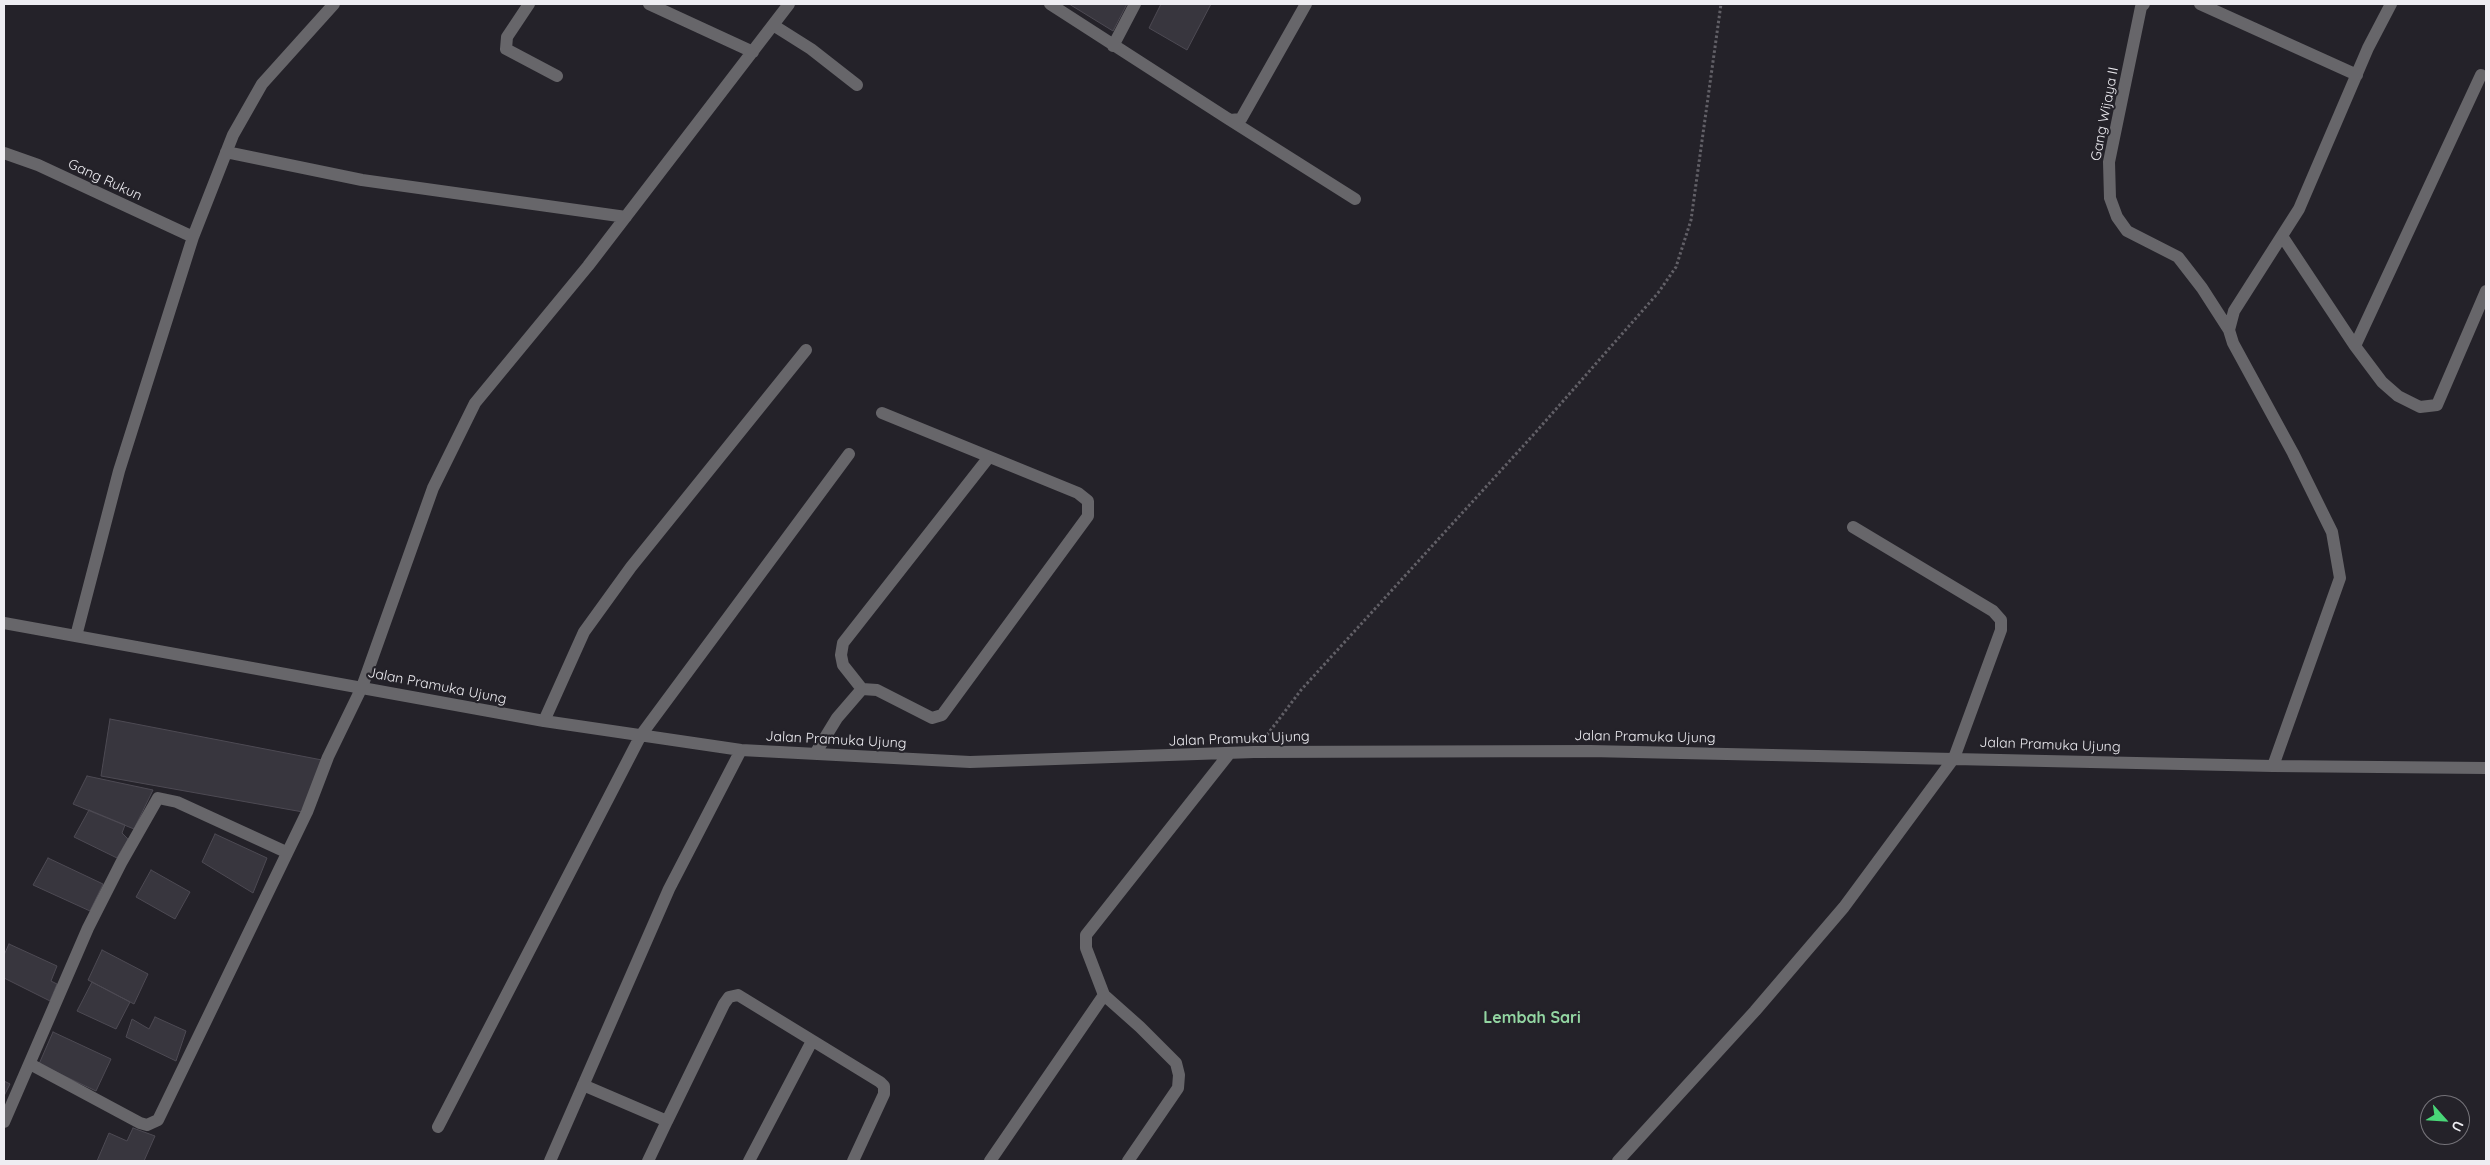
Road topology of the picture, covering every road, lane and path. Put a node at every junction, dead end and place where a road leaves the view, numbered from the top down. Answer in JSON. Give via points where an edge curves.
{"nodes":[{"id":1,"x":334,"y":4,"type":"edge"},
{"id":2,"x":528,"y":4,"type":"edge"},
{"id":3,"x":649,"y":4,"type":"edge"},
{"id":4,"x":789,"y":4,"type":"edge"},
{"id":5,"x":1050,"y":4,"type":"edge"},
{"id":6,"x":1136,"y":4,"type":"edge"},
{"id":7,"x":1306,"y":4,"type":"edge"},
{"id":8,"x":1721,"y":4,"type":"edge"},
{"id":9,"x":2144,"y":4,"type":"edge"},
{"id":10,"x":2200,"y":4,"type":"edge"},
{"id":11,"x":2391,"y":4,"type":"edge"},
{"id":12,"x":773,"y":25,"type":"junction"},
{"id":13,"x":1114,"y":46,"type":"junction"},
{"id":14,"x":753,"y":52,"type":"junction"},
{"id":15,"x":2357,"y":75,"type":"junction"},
{"id":16,"x":557,"y":76,"type":"dead end"},
{"id":17,"x":2481,"y":76,"type":"dead end"},
{"id":18,"x":857,"y":85,"type":"dead end"},
{"id":19,"x":1230,"y":120,"type":"junction"},
{"id":20,"x":226,"y":152,"type":"junction"},
{"id":21,"x":4,"y":153,"type":"edge"},
{"id":22,"x":1355,"y":199,"type":"dead end"},
{"id":23,"x":626,"y":217,"type":"junction"},
{"id":24,"x":2282,"y":236,"type":"junction"},
{"id":25,"x":193,"y":238,"type":"junction"},
{"id":26,"x":2486,"y":291,"type":"edge"},
{"id":27,"x":2229,"y":330,"type":"junction"},
{"id":28,"x":2355,"y":346,"type":"junction"},
{"id":29,"x":806,"y":350,"type":"dead end"},
{"id":30,"x":882,"y":413,"type":"dead end"},
{"id":31,"x":850,"y":454,"type":"dead end"},
{"id":32,"x":989,"y":456,"type":"junction"},
{"id":33,"x":1853,"y":527,"type":"dead end"},
{"id":34,"x":4,"y":623,"type":"edge"},
{"id":35,"x":76,"y":636,"type":"junction"},
{"id":36,"x":362,"y":687,"type":"junction"},
{"id":37,"x":862,"y":689,"type":"junction"},
{"id":38,"x":544,"y":721,"type":"junction"},
{"id":39,"x":642,"y":735,"type":"junction"},
{"id":40,"x":741,"y":750,"type":"junction"},
{"id":41,"x":1254,"y":752,"type":"junction"},
{"id":42,"x":815,"y":754,"type":"junction"},
{"id":43,"x":1230,"y":754,"type":"junction"},
{"id":44,"x":1954,"y":758,"type":"junction"},
{"id":45,"x":2272,"y":766,"type":"junction"},
{"id":46,"x":2486,"y":768,"type":"edge"},
{"id":47,"x":286,"y":852,"type":"junction"},
{"id":48,"x":1104,"y":995,"type":"junction"},
{"id":49,"x":812,"y":1041,"type":"junction"},
{"id":50,"x":30,"y":1064,"type":"junction"},
{"id":51,"x":583,"y":1085,"type":"junction"},
{"id":52,"x":667,"y":1121,"type":"junction"},
{"id":53,"x":4,"y":1122,"type":"edge"},
{"id":54,"x":438,"y":1127,"type":"dead end"},
{"id":55,"x":550,"y":1161,"type":"edge"},
{"id":56,"x":648,"y":1161,"type":"edge"},
{"id":57,"x":749,"y":1161,"type":"edge"},
{"id":58,"x":853,"y":1161,"type":"edge"},
{"id":59,"x":990,"y":1161,"type":"edge"},
{"id":60,"x":1128,"y":1161,"type":"edge"},
{"id":61,"x":1618,"y":1161,"type":"edge"}],
"edges":[{"from":1,"to":20,"type":"street","via":[[262,84]]},
{"from":2,"to":16,"type":"street","via":[[507,37],[506,49]]},
{"from":3,"to":14,"type":"street"},
{"from":4,"to":12,"type":"street"},
{"from":5,"to":13,"type":"street"},
{"from":6,"to":13,"type":"street"},
{"from":7,"to":19,"type":"street","via":[[1241,119]]},
{"from":8,"to":41,"type":"path","via":[[1691,220],[1676,267],[1658,293],[1535,433],[1301,690]]},
{"from":9,"to":27,"type":"street","name":"Gang Wijaya II","via":[[2109,162],[2110,198],[2127,231],[2178,257]]},
{"from":10,"to":15,"type":"street"},
{"from":11,"to":15,"type":"street"},
{"from":12,"to":14,"type":"street"},
{"from":12,"to":18,"type":"street","via":[[811,49]]},
{"from":13,"to":19,"type":"street"},
{"from":14,"to":23,"type":"street"},
{"from":15,"to":24,"type":"street","via":[[2300,209]]},
{"from":17,"to":28,"type":"street"},
{"from":19,"to":22,"type":"street"},
{"from":20,"to":23,"type":"street","via":[[362,180]]},
{"from":20,"to":25,"type":"street"},
{"from":21,"to":25,"type":"street","name":"Gang Rukun","via":[[38,165]]},
{"from":23,"to":36,"type":"street","via":[[475,403],[432,488]]},
{"from":24,"to":27,"type":"street","via":[[2234,311]]},
{"from":24,"to":28,"type":"street"},
{"from":25,"to":35,"type":"street","via":[[119,472]]},
{"from":26,"to":28,"type":"street","via":[[2437,405],[2420,407],[2398,396],[2382,382]]},
{"from":27,"to":45,"type":"street","name":"Gang Wijaya II","via":[[2332,532],[2340,578]]},
{"from":29,"to":38,"type":"street","via":[[631,567],[584,632]]},
{"from":30,"to":32,"type":"street"},
{"from":31,"to":39,"type":"street"},
{"from":32,"to":37,"type":"street","via":[[843,643],[843,665]]},
{"from":32,"to":37,"type":"street","via":[[1078,493],[1088,501],[1088,516],[942,715],[932,718],[877,690]]},
{"from":33,"to":44,"type":"street","via":[[1993,611],[2000,620],[2001,630]]},
{"from":34,"to":35,"type":"street","name":"Jalan Pramuka Ujung"},
{"from":35,"to":36,"type":"street","name":"Jalan Pramuka Ujung"},
{"from":36,"to":38,"type":"street","name":"Jalan Pramuka Ujung"},
{"from":36,"to":47,"type":"street"},
{"from":37,"to":42,"type":"street","via":[[837,718]]},
{"from":38,"to":39,"type":"street","name":"Jalan Pramuka Ujung"},
{"from":39,"to":40,"type":"street","name":"Jalan Pramuka Ujung"},
{"from":39,"to":54,"type":"street"},
{"from":40,"to":42,"type":"street","name":"Jalan Pramuka Ujung"},
{"from":40,"to":51,"type":"street","via":[[669,889]]},
{"from":41,"to":43,"type":"street","name":"Jalan Pramuka Ujung"},
{"from":41,"to":44,"type":"street","name":"Jalan Pramuka Ujung","via":[[1590,751]]},
{"from":42,"to":43,"type":"street","name":"Jalan Pramuka Ujung","via":[[970,762]]},
{"from":43,"to":48,"type":"street","via":[[1086,935],[1086,948]]},
{"from":44,"to":45,"type":"street","name":"Jalan Pramuka Ujung"},
{"from":44,"to":61,"type":"street","via":[[1844,907],[1755,1011]]},
{"from":45,"to":46,"type":"street","name":"Jalan Pramuka Ujung"},
{"from":47,"to":50,"type":"street","via":[[178,802],[158,798],[88,928]]},
{"from":47,"to":50,"type":"street","via":[[158,1120],[147,1125],[140,1123]]},
{"from":48,"to":59,"type":"street"},
{"from":48,"to":60,"type":"street","via":[[1176,1063],[1179,1075],[1178,1088]]},
{"from":49,"to":52,"type":"street","via":[[738,995],[729,997]]},
{"from":49,"to":57,"type":"street"},
{"from":49,"to":58,"type":"street","via":[[884,1086],[884,1094]]},
{"from":50,"to":53,"type":"street"},
{"from":51,"to":52,"type":"street"},
{"from":51,"to":55,"type":"street"},
{"from":52,"to":56,"type":"street"}]}
